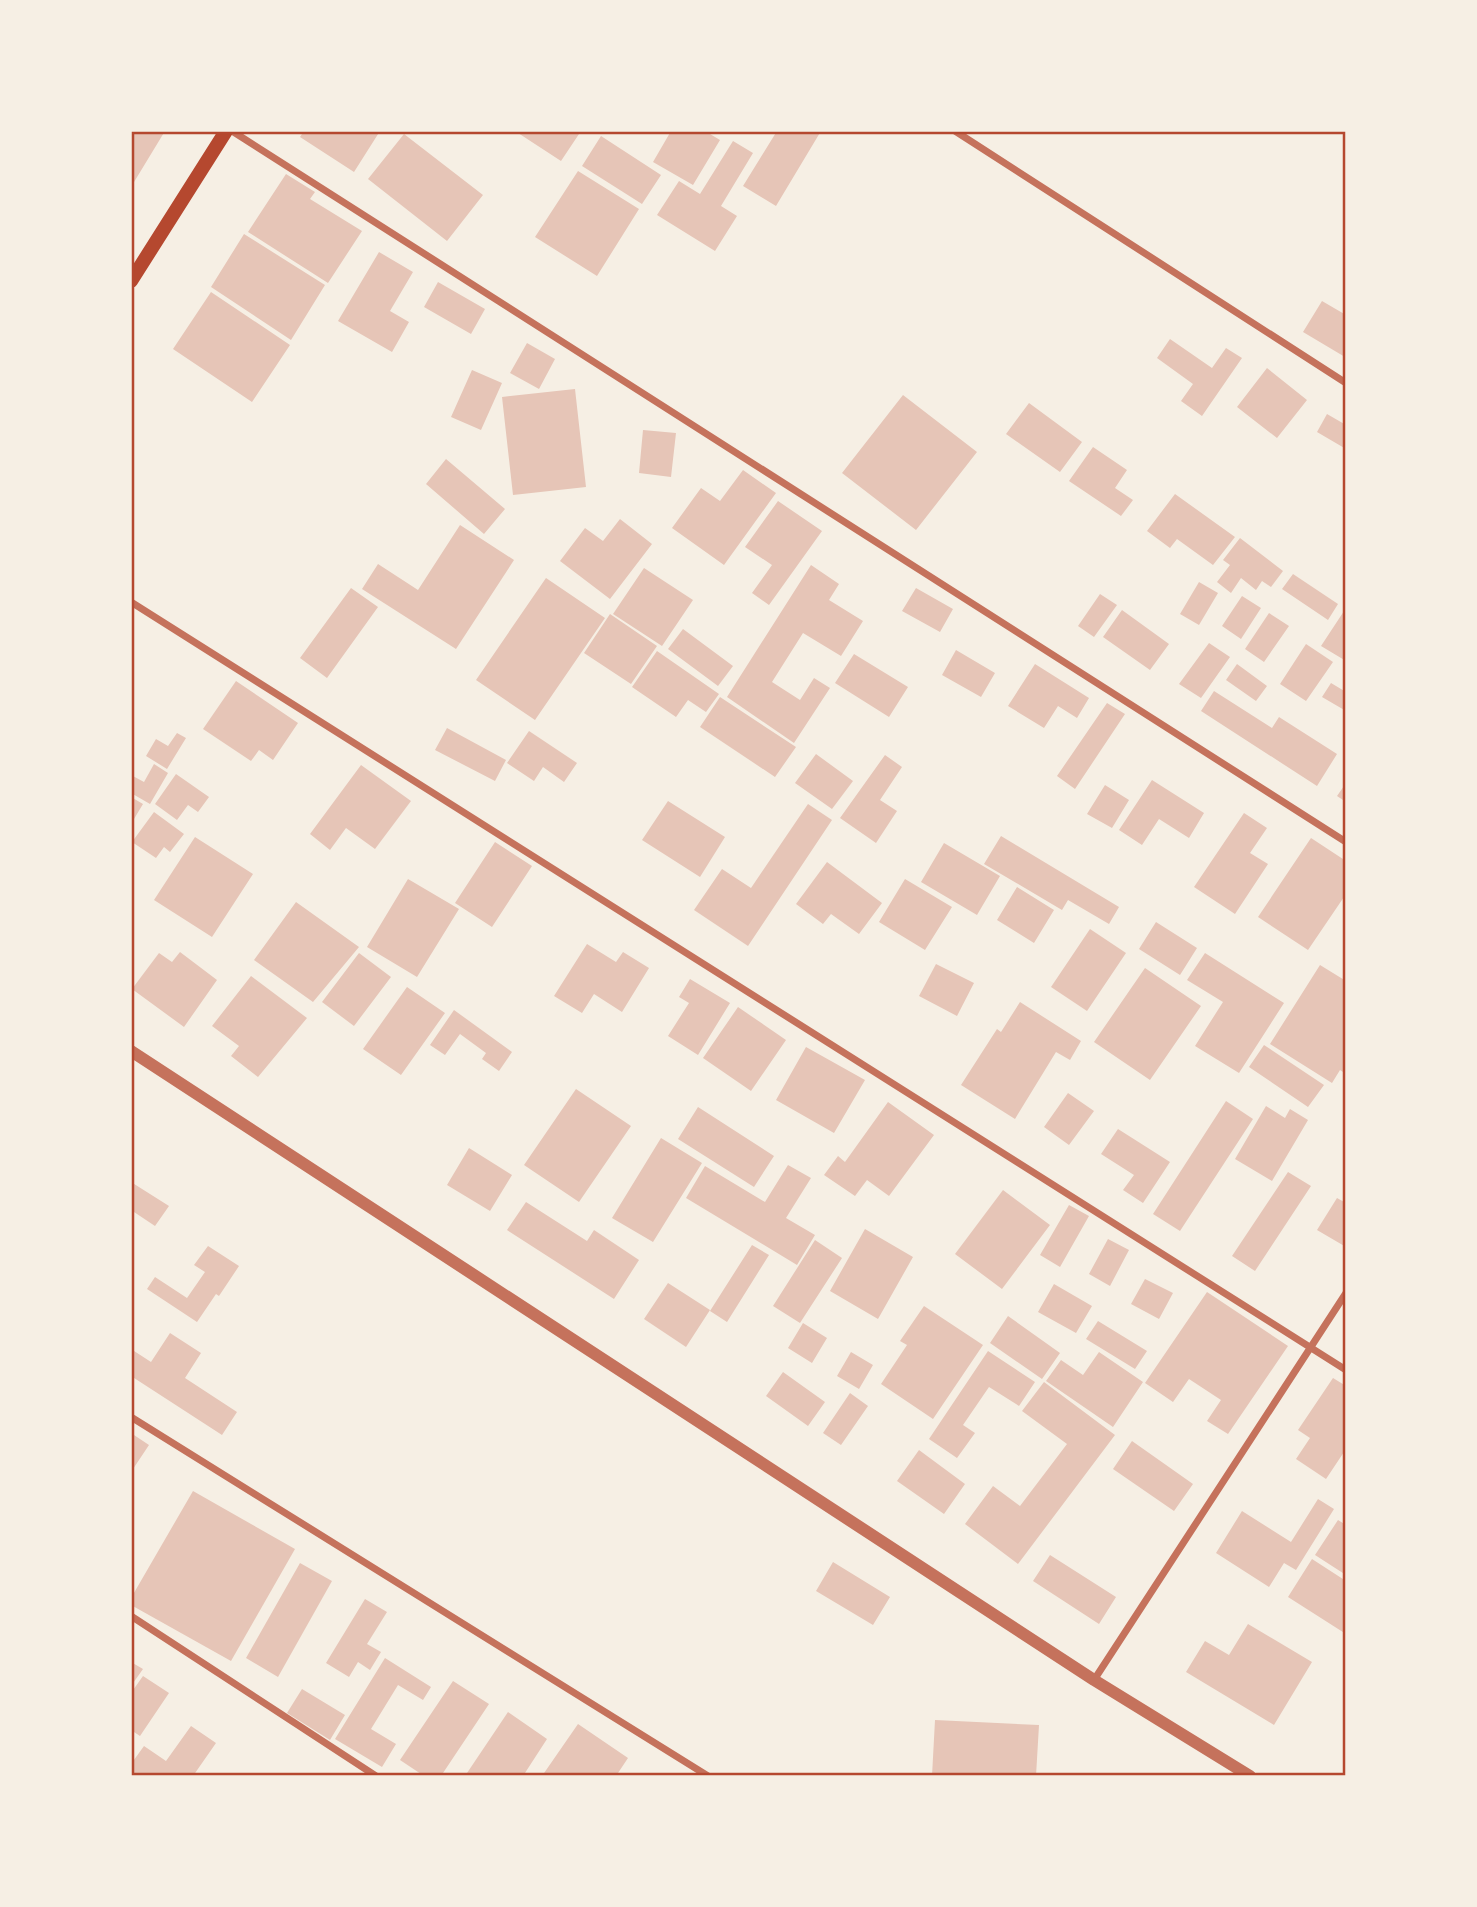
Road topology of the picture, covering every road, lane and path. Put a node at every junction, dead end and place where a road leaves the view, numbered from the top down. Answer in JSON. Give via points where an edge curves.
{"nodes":[{"id":1,"x":226,"y":131,"type":"edge"},
{"id":2,"x":232,"y":131,"type":"edge"},
{"id":3,"x":955,"y":131,"type":"edge"},
{"id":4,"x":131,"y":281,"type":"edge"},
{"id":5,"x":1346,"y":383,"type":"edge"},
{"id":6,"x":131,"y":602,"type":"edge"},
{"id":7,"x":1346,"y":842,"type":"edge"},
{"id":8,"x":131,"y":1051,"type":"edge"},
{"id":9,"x":1346,"y":1293,"type":"edge"},
{"id":10,"x":1311,"y":1348,"type":"junction"},
{"id":11,"x":1346,"y":1370,"type":"edge"},
{"id":12,"x":131,"y":1417,"type":"edge"},
{"id":13,"x":131,"y":1615,"type":"edge"},
{"id":14,"x":1094,"y":1680,"type":"junction"},
{"id":15,"x":376,"y":1776,"type":"edge"},
{"id":16,"x":708,"y":1776,"type":"edge"},
{"id":17,"x":1250,"y":1776,"type":"edge"}],
"edges":[{"from":1,"to":4,"type":"main road"},
{"from":2,"to":7,"type":"street"},
{"from":3,"to":5,"type":"street"},
{"from":6,"to":10,"type":"street"},
{"from":8,"to":14,"type":"street"},
{"from":9,"to":10,"type":"street"},
{"from":10,"to":11,"type":"street"},
{"from":10,"to":14,"type":"street"},
{"from":12,"to":16,"type":"street"},
{"from":13,"to":15,"type":"street"},
{"from":14,"to":17,"type":"street"}]}
